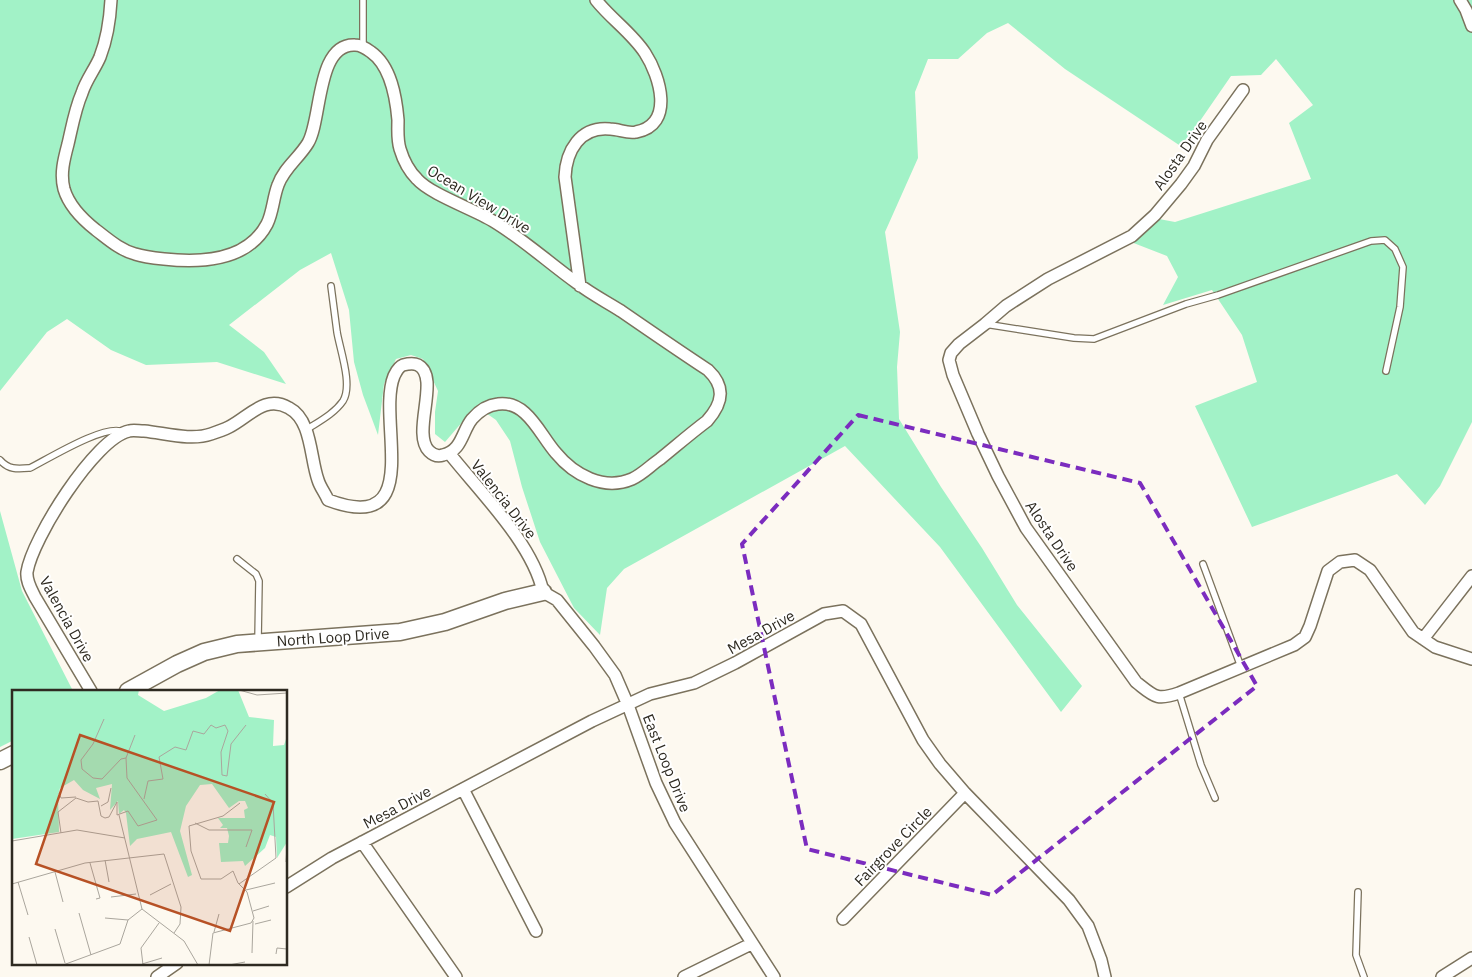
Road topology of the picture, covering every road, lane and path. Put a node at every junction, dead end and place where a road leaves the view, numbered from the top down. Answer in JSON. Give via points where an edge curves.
{"nodes":[{"id":1,"x":111,"y":0,"type":"edge"},
{"id":2,"x":363,"y":0,"type":"edge"},
{"id":3,"x":596,"y":0,"type":"edge"},
{"id":4,"x":1460,"y":0,"type":"edge"},
{"id":5,"x":1472,"y":26,"type":"edge"},
{"id":6,"x":363,"y":47,"type":"junction"},
{"id":7,"x":1243,"y":90,"type":"dead end"},
{"id":8,"x":332,"y":286,"type":"dead end"},
{"id":9,"x":580,"y":286,"type":"junction"},
{"id":10,"x":986,"y":324,"type":"junction"},
{"id":11,"x":1386,"y":371,"type":"dead end"},
{"id":12,"x":306,"y":430,"type":"junction"},
{"id":13,"x":124,"y":433,"type":"junction"},
{"id":14,"x":449,"y":454,"type":"junction"},
{"id":15,"x":0,"y":460,"type":"edge"},
{"id":16,"x":237,"y":559,"type":"dead end"},
{"id":17,"x":1203,"y":564,"type":"dead end"},
{"id":18,"x":1472,"y":576,"type":"edge"},
{"id":19,"x":543,"y":592,"type":"junction"},
{"id":20,"x":1423,"y":639,"type":"junction"},
{"id":21,"x":258,"y":642,"type":"junction"},
{"id":22,"x":1472,"y":659,"type":"edge"},
{"id":23,"x":1241,"y":668,"type":"junction"},
{"id":24,"x":90,"y":690,"type":"edge"},
{"id":25,"x":130,"y":690,"type":"edge"},
{"id":26,"x":1179,"y":693,"type":"junction"},
{"id":27,"x":628,"y":705,"type":"junction"},
{"id":28,"x":12,"y":755,"type":"edge"},
{"id":29,"x":0,"y":761,"type":"edge"},
{"id":30,"x":463,"y":789,"type":"junction"},
{"id":31,"x":965,"y":794,"type":"junction"},
{"id":32,"x":1215,"y":798,"type":"dead end"},
{"id":33,"x":362,"y":842,"type":"junction"},
{"id":34,"x":288,"y":886,"type":"edge"},
{"id":35,"x":1358,"y":892,"type":"dead end"},
{"id":36,"x":843,"y":919,"type":"dead end"},
{"id":37,"x":536,"y":930,"type":"dead end"},
{"id":38,"x":751,"y":944,"type":"junction"},
{"id":39,"x":1472,"y":958,"type":"edge"},
{"id":40,"x":176,"y":964,"type":"edge"},
{"id":41,"x":158,"y":977,"type":"edge"},
{"id":42,"x":456,"y":977,"type":"edge"},
{"id":43,"x":684,"y":977,"type":"edge"},
{"id":44,"x":774,"y":977,"type":"edge"},
{"id":45,"x":1105,"y":977,"type":"edge"},
{"id":46,"x":1364,"y":977,"type":"edge"},
{"id":47,"x":1442,"y":977,"type":"edge"}],
"edges":[{"from":1,"to":6,"type":"street","via":[[104,43],[79,101],[64,157],[62,181],[70,203],[92,227],[125,250],[148,257],[191,262],[216,259],[240,250],[259,235],[271,214],[284,172],[313,133],[328,64],[347,46]]},
{"from":2,"to":6,"type":"lane"},
{"from":3,"to":9,"type":"street","via":[[646,54],[656,76],[662,103],[658,117],[644,130],[625,133],[601,128],[583,135],[570,151],[565,177]]},
{"from":4,"to":5,"type":"street"},
{"from":6,"to":9,"type":"street","name":"Ocean View Drive","via":[[378,57],[386,68],[396,103],[400,148],[418,181],[516,236]]},
{"from":7,"to":10,"type":"street","name":"Alosta Drive","via":[[1207,140],[1181,184],[1132,236],[1048,279],[1006,306]]},
{"from":8,"to":12,"type":"lane","via":[[346,390],[343,401],[331,413]]},
{"from":9,"to":14,"type":"street","name":"Ocean View Drive","via":[[715,376],[721,394],[716,412],[640,475],[623,482],[602,482],[576,471],[555,452],[531,418],[505,404],[480,411]]},
{"from":10,"to":11,"type":"lane","via":[[1094,339],[1371,241],[1386,240],[1395,249],[1403,267],[1400,307]]},
{"from":10,"to":26,"type":"street","name":"Alosta Drive","via":[[959,344],[949,360],[998,476],[1026,528],[1136,682],[1155,697],[1167,698]]},
{"from":12,"to":13,"type":"street","via":[[290,408],[276,403],[260,405],[229,427],[209,435],[194,437],[130,430]]},
{"from":12,"to":14,"type":"street","via":[[318,480],[328,500],[362,507],[376,503],[389,486],[392,463],[391,383],[400,367],[415,364],[423,369],[427,382],[425,444],[434,455]]},
{"from":13,"to":15,"type":"lane","via":[[112,430],[96,434],[30,468],[8,468]]},
{"from":13,"to":24,"type":"street","name":"Valencia Drive","via":[[86,464],[36,546],[27,572],[31,590]]},
{"from":14,"to":19,"type":"street","name":"Valencia Drive","via":[[519,540],[540,576]]},
{"from":16,"to":21,"type":"lane","via":[[256,574],[259,581]]},
{"from":17,"to":23,"type":"lane"},
{"from":18,"to":20,"type":"street"},
{"from":19,"to":21,"type":"street","name":"North Loop Drive","via":[[400,632]]},
{"from":19,"to":27,"type":"street","name":"East Loop Drive","via":[[557,600],[594,646],[614,675]]},
{"from":20,"to":22,"type":"street","name":"Alosta Drive"},
{"from":20,"to":23,"type":"street","name":"Alosta Drive","via":[[1413,632],[1370,570],[1355,560],[1340,562],[1328,571],[1305,637]]},
{"from":21,"to":25,"type":"street","name":"North Loop Drive","via":[[204,652]]},
{"from":23,"to":26,"type":"street","name":"Alosta Drive"},
{"from":26,"to":32,"type":"lane","via":[[1201,765]]},
{"from":27,"to":30,"type":"street","name":"Mesa Drive"},
{"from":27,"to":31,"type":"street","name":"Mesa Drive","via":[[650,694],[694,684],[824,614],[843,611],[861,624],[923,740]]},
{"from":27,"to":38,"type":"street","name":"East Loop Drive","via":[[656,783],[675,823]]},
{"from":28,"to":29,"type":"street"},
{"from":30,"to":33,"type":"street","name":"Mesa Drive"},
{"from":30,"to":37,"type":"street"},
{"from":31,"to":36,"type":"street","name":"Fairgrove Circle"},
{"from":31,"to":45,"type":"street","name":"Mesa Drive","via":[[1069,900],[1088,926]]},
{"from":33,"to":34,"type":"street","name":"Mesa Drive"},
{"from":33,"to":42,"type":"street"},
{"from":35,"to":46,"type":"lane","via":[[1356,956]]},
{"from":38,"to":43,"type":"street"},
{"from":38,"to":44,"type":"street","name":"East Loop Drive"},
{"from":39,"to":47,"type":"street"},
{"from":40,"to":41,"type":"street"}]}
